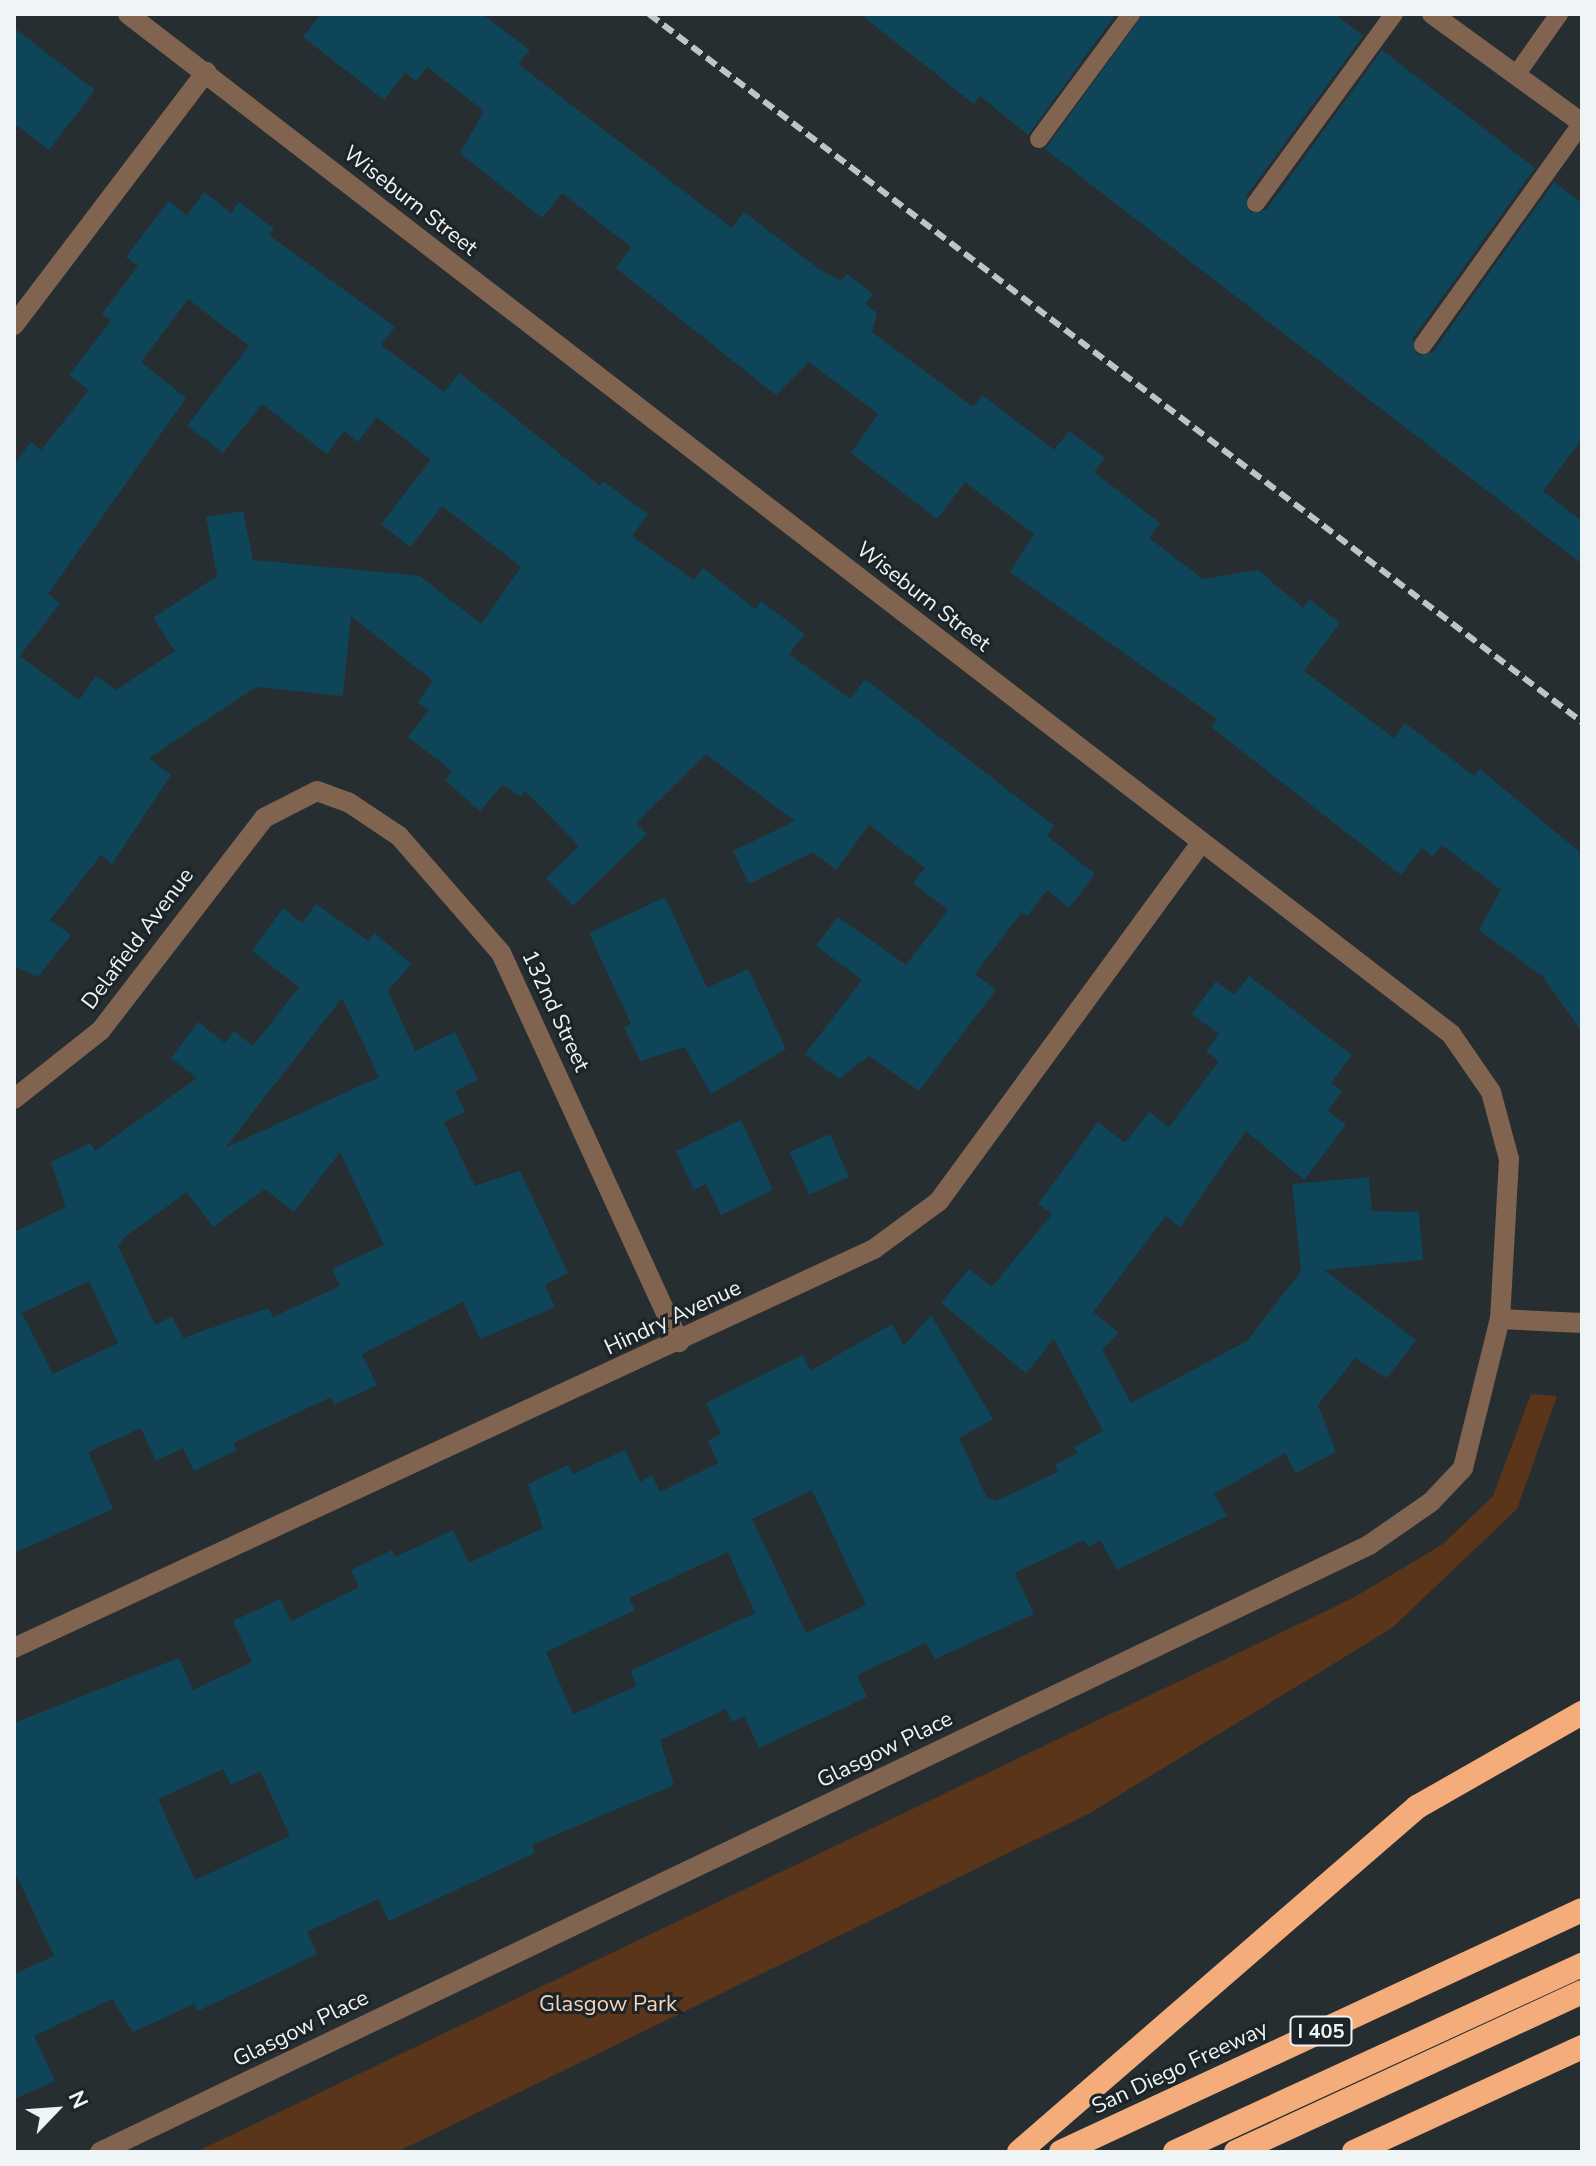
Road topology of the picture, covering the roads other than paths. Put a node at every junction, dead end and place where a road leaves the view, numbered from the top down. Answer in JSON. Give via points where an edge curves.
{"nodes":[{"id":1,"x":128,"y":14,"type":"edge"},
{"id":2,"x":1131,"y":14,"type":"edge"},
{"id":3,"x":1394,"y":14,"type":"edge"},
{"id":4,"x":1432,"y":14,"type":"edge"},
{"id":5,"x":1559,"y":14,"type":"edge"},
{"id":6,"x":206,"y":72,"type":"junction"},
{"id":7,"x":1516,"y":75,"type":"junction"},
{"id":8,"x":1582,"y":123,"type":"edge"},
{"id":9,"x":1039,"y":139,"type":"dead end"},
{"id":10,"x":1256,"y":203,"type":"dead end"},
{"id":11,"x":14,"y":325,"type":"edge"},
{"id":12,"x":1423,"y":345,"type":"dead end"},
{"id":13,"x":294,"y":802,"type":"joint"},
{"id":14,"x":1201,"y":843,"type":"junction"},
{"id":15,"x":14,"y":1099,"type":"edge"},
{"id":16,"x":1500,"y":1319,"type":"junction"},
{"id":17,"x":1582,"y":1323,"type":"edge"},
{"id":18,"x":679,"y":1342,"type":"junction"},
{"id":19,"x":14,"y":1648,"type":"edge"},
{"id":20,"x":1582,"y":1713,"type":"edge"},
{"id":21,"x":1582,"y":1910,"type":"edge"},
{"id":22,"x":1582,"y":1965,"type":"edge"},
{"id":23,"x":1582,"y":1992,"type":"edge"},
{"id":24,"x":1582,"y":2047,"type":"edge"},
{"id":25,"x":100,"y":2152,"type":"edge"},
{"id":26,"x":1019,"y":2152,"type":"edge"},
{"id":27,"x":1061,"y":2152,"type":"edge"},
{"id":28,"x":1175,"y":2152,"type":"edge"},
{"id":29,"x":1236,"y":2152,"type":"edge"},
{"id":30,"x":1354,"y":2152,"type":"edge"}],
"edges":[{"from":1,"to":6,"type":"street","name":"Wiseburn Street"},
{"from":2,"to":9,"type":"lane"},
{"from":3,"to":10,"type":"lane"},
{"from":4,"to":7,"type":"street"},
{"from":5,"to":7,"type":"lane"},
{"from":6,"to":11,"type":"street"},
{"from":6,"to":14,"type":"street","name":"Wiseburn Street"},
{"from":7,"to":8,"type":"street"},
{"from":8,"to":12,"type":"lane"},
{"from":13,"to":15,"type":"street","name":"Delafield Avenue","via":[[264,818],[222,866],[101,1030]]},
{"from":13,"to":18,"type":"street","name":"132nd Street","via":[[317,791],[348,802],[399,836],[501,953]]},
{"from":14,"to":16,"type":"street","name":"Wiseburn Street","via":[[1451,1034],[1491,1092],[1509,1159]]},
{"from":14,"to":18,"type":"street","name":"Hindry Avenue","via":[[939,1201],[874,1249]]},
{"from":16,"to":17,"type":"street"},
{"from":16,"to":25,"type":"street","name":"Glasgow Place","via":[[1463,1468],[1431,1502],[1369,1545]]},
{"from":18,"to":19,"type":"street","name":"Hindry Avenue"},
{"from":20,"to":26,"type":"highway","via":[[1417,1807]]},
{"from":21,"to":27,"type":"highway","name":"San Diego Freeway","number":"I 405"},
{"from":22,"to":28,"type":"highway"},
{"from":23,"to":29,"type":"highway"},
{"from":24,"to":30,"type":"highway"}]}
